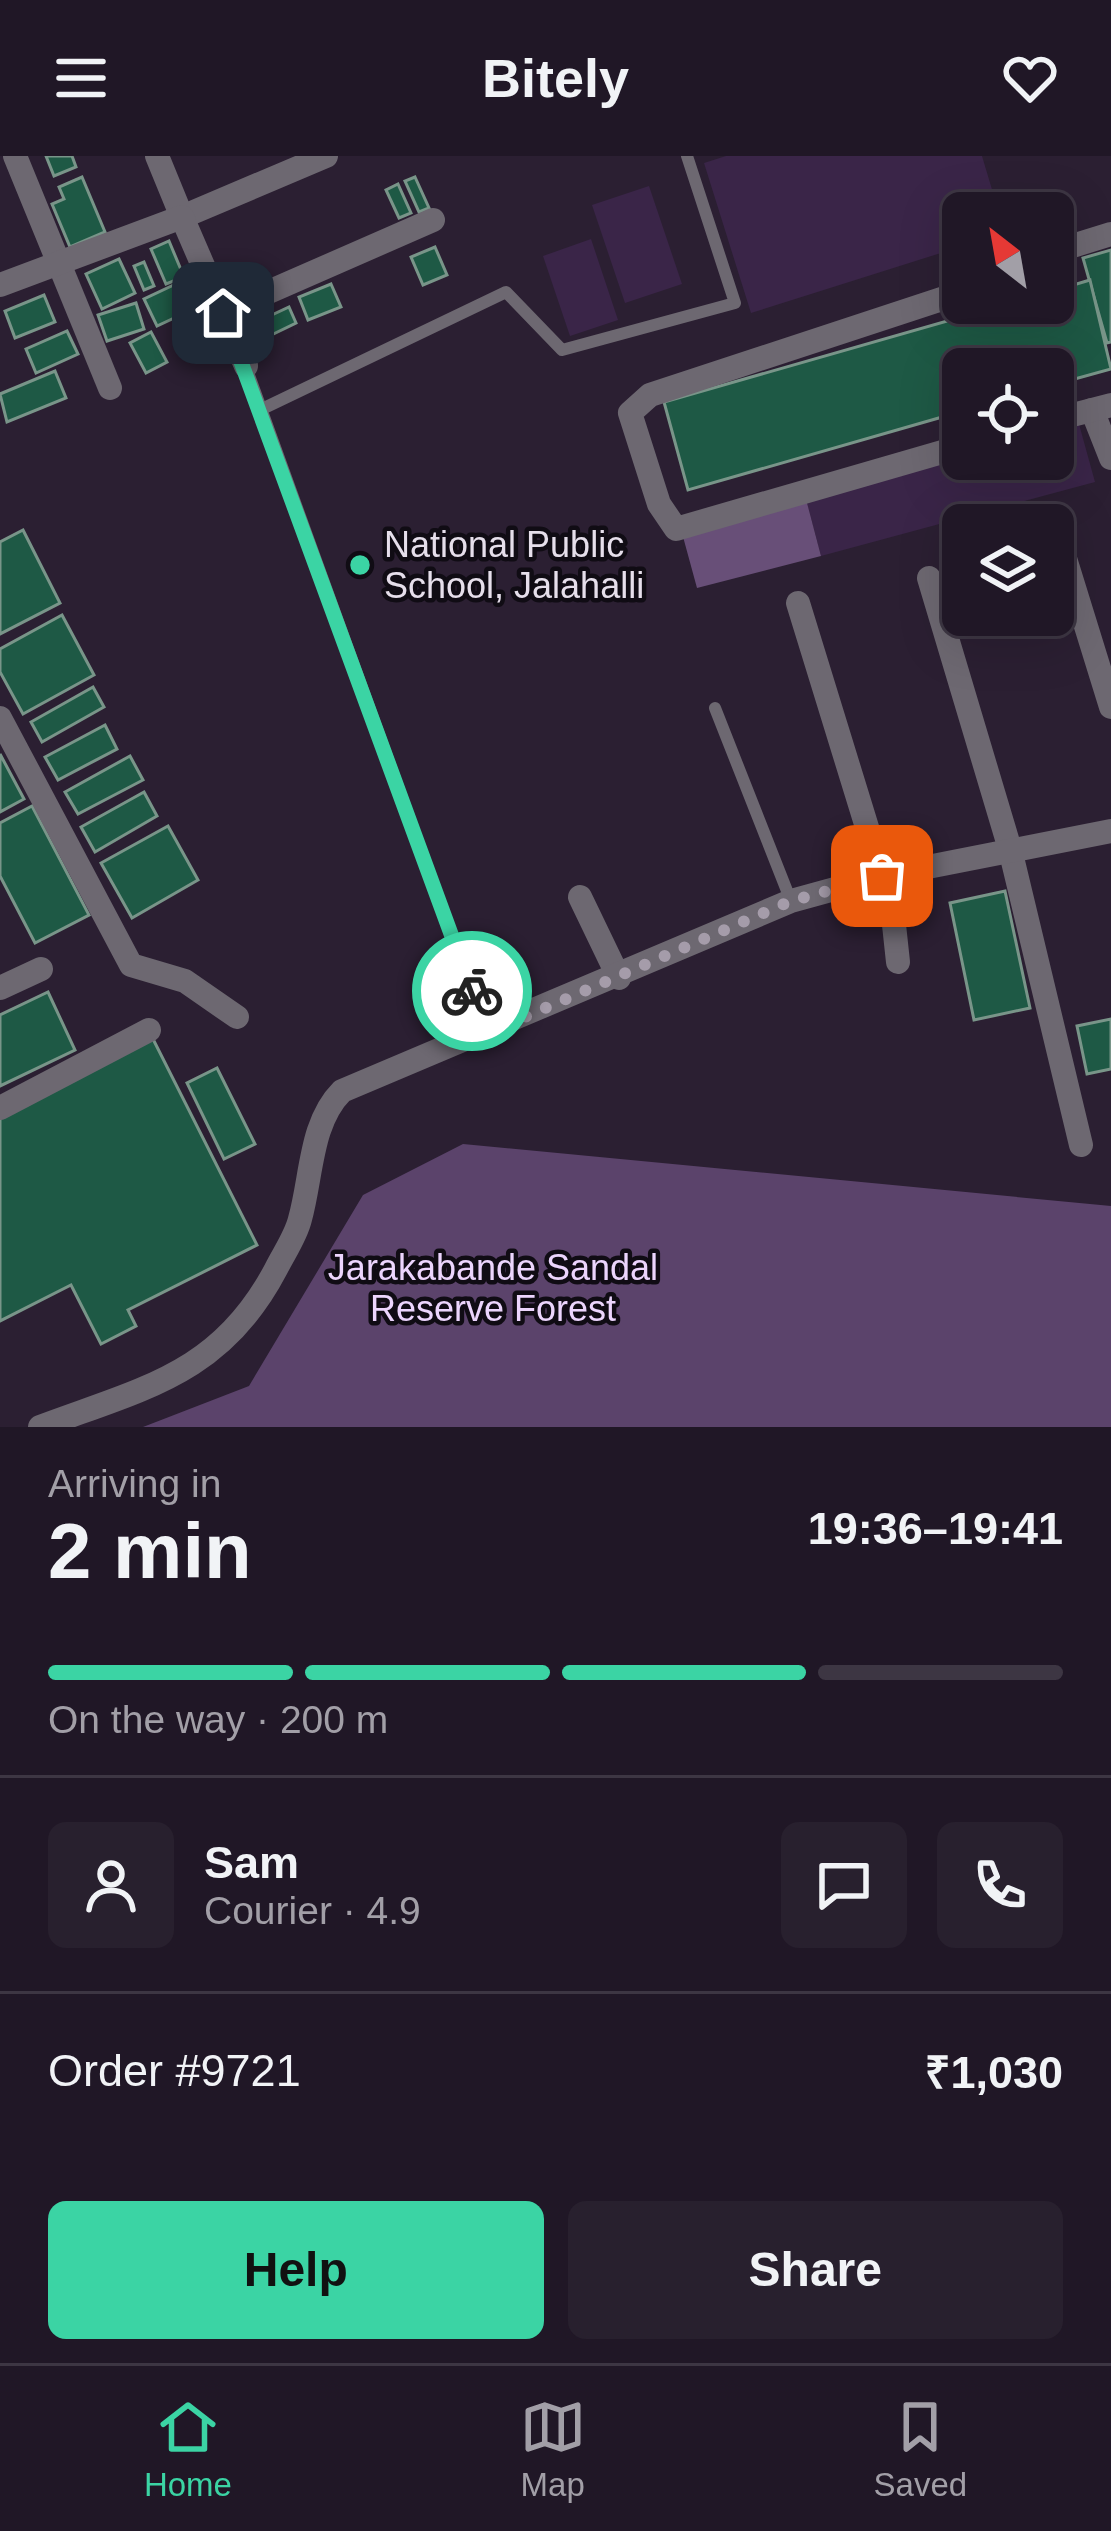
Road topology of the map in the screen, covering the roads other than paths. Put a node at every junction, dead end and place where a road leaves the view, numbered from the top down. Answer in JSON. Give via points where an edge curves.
{"nodes":[{"id":1,"x":15,"y":156,"type":"edge"},
{"id":2,"x":157,"y":156,"type":"edge"},
{"id":3,"x":326,"y":156,"type":"edge"},
{"id":4,"x":687,"y":156,"type":"edge"},
{"id":5,"x":182,"y":217,"type":"junction"},
{"id":6,"x":433,"y":220,"type":"dead end"},
{"id":7,"x":1111,"y":234,"type":"edge"},
{"id":8,"x":1074,"y":245,"type":"edge"},
{"id":9,"x":59,"y":263,"type":"junction"},
{"id":10,"x":0,"y":285,"type":"edge"},
{"id":11,"x":942,"y":299,"type":"edge"},
{"id":12,"x":223,"y":313,"type":"junction"},
{"id":13,"x":246,"y":366,"type":"joint"},
{"id":14,"x":110,"y":388,"type":"dead end"},
{"id":15,"x":1102,"y":408,"type":"edge"},
{"id":16,"x":262,"y":410,"type":"junction"},
{"id":17,"x":942,"y":452,"type":"edge"},
{"id":18,"x":1111,"y":458,"type":"edge"},
{"id":19,"x":928,"y":578,"type":"dead end"},
{"id":20,"x":1074,"y":590,"type":"edge"},
{"id":21,"x":798,"y":603,"type":"dead end"},
{"id":22,"x":1111,"y":707,"type":"edge"},
{"id":23,"x":715,"y":708,"type":"dead end"},
{"id":24,"x":0,"y":718,"type":"edge"},
{"id":25,"x":1111,"y":831,"type":"edge"},
{"id":26,"x":1010,"y":849,"type":"junction"},
{"id":27,"x":890,"y":875,"type":"junction"},
{"id":28,"x":580,"y":897,"type":"dead end"},
{"id":29,"x":791,"y":901,"type":"junction"},
{"id":30,"x":898,"y":962,"type":"dead end"},
{"id":31,"x":41,"y":969,"type":"dead end"},
{"id":32,"x":619,"y":978,"type":"junction"},
{"id":33,"x":0,"y":988,"type":"edge"},
{"id":34,"x":237,"y":1017,"type":"dead end"},
{"id":35,"x":149,"y":1030,"type":"dead end"},
{"id":36,"x":488,"y":1033,"type":"junction"},
{"id":37,"x":0,"y":1108,"type":"edge"},
{"id":38,"x":1081,"y":1145,"type":"dead end"},
{"id":39,"x":40,"y":1427,"type":"edge"}],
"edges":[{"from":1,"to":9,"type":"street"},
{"from":2,"to":5,"type":"street"},
{"from":3,"to":5,"type":"street"},
{"from":4,"to":16,"type":"lane","via":[[735,303],[562,350],[506,292]]},
{"from":5,"to":9,"type":"street"},
{"from":5,"to":12,"type":"street"},
{"from":6,"to":12,"type":"street"},
{"from":7,"to":8,"type":"street"},
{"from":9,"to":10,"type":"street"},
{"from":9,"to":14,"type":"street"},
{"from":11,"to":17,"type":"street","via":[[650,395],[630,413],[658,504],[676,529]]},
{"from":12,"to":13,"type":"street"},
{"from":13,"to":16,"type":"lane"},
{"from":15,"to":18,"type":"street"},
{"from":16,"to":36,"type":"lane"},
{"from":19,"to":26,"type":"street"},
{"from":20,"to":22,"type":"street"},
{"from":21,"to":27,"type":"street"},
{"from":23,"to":29,"type":"lane"},
{"from":24,"to":34,"type":"street","via":[[131,965],[185,980]]},
{"from":25,"to":26,"type":"street"},
{"from":26,"to":27,"type":"street"},
{"from":26,"to":38,"type":"street"},
{"from":27,"to":29,"type":"street"},
{"from":27,"to":30,"type":"street"},
{"from":28,"to":32,"type":"street"},
{"from":29,"to":32,"type":"street"},
{"from":31,"to":33,"type":"street"},
{"from":32,"to":36,"type":"street"},
{"from":35,"to":37,"type":"street"},
{"from":36,"to":39,"type":"street","via":[[386,1070],[323,1110],[299,1225],[260,1299],[212,1355]]}]}
